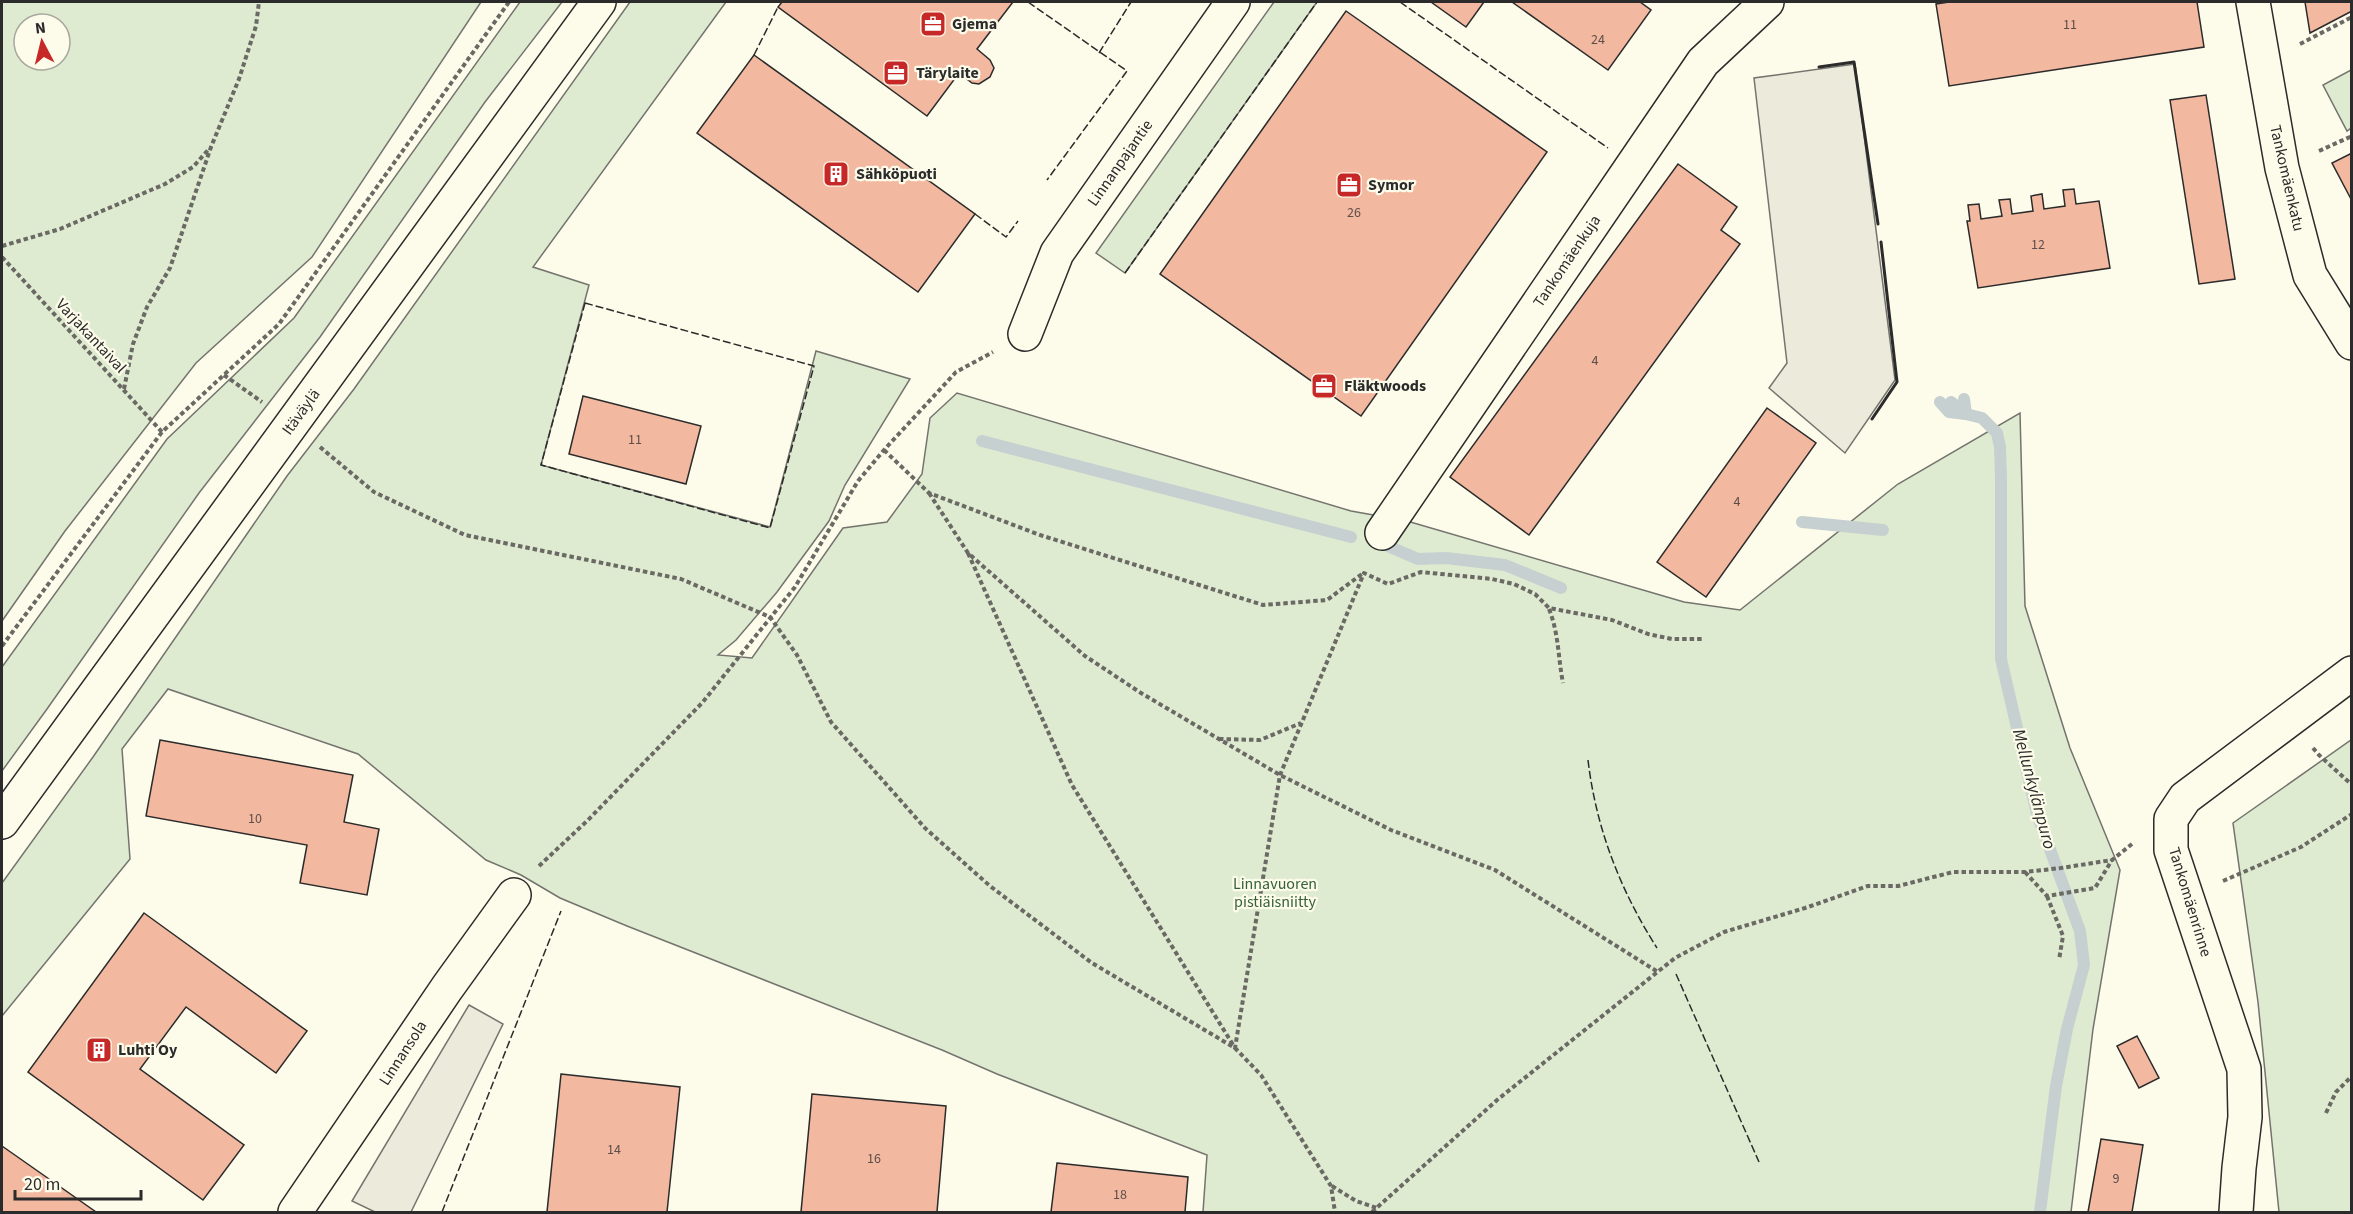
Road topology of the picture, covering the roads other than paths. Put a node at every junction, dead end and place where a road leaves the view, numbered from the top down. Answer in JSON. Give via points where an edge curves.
{"nodes":[{"id":1,"x":599,"y":2,"type":"edge"},
{"id":2,"x":1233,"y":2,"type":"edge"},
{"id":3,"x":1767,"y":2,"type":"edge"},
{"id":4,"x":2253,"y":2,"type":"edge"},
{"id":5,"x":1025,"y":334,"type":"road end"},
{"id":6,"x":2352,"y":342,"type":"edge"},
{"id":7,"x":1382,"y":533,"type":"road end"},
{"id":8,"x":2352,"y":673,"type":"edge"},
{"id":9,"x":2,"y":822,"type":"edge"},
{"id":10,"x":514,"y":895,"type":"road end"},
{"id":11,"x":295,"y":1212,"type":"edge"},
{"id":12,"x":2236,"y":1212,"type":"edge"}],
"edges":[{"from":1,"to":9,"type":"street","name":"Itäväylä"},
{"from":2,"to":5,"type":"street","name":"Linnanpajantie","via":[[1057,253]]},
{"from":3,"to":7,"type":"street","name":"Tankomäenkuja","via":[[1703,62]]},
{"from":4,"to":6,"type":"street","name":"Tankomäenkatu","via":[[2282,168],[2310,275]]},
{"from":8,"to":12,"type":"street","name":"Tankomäenrinne","via":[[2185,798],[2171,819],[2171,850],[2244,1069],[2246,1117]]},
{"from":10,"to":11,"type":"street","name":"Linnansola"}]}
